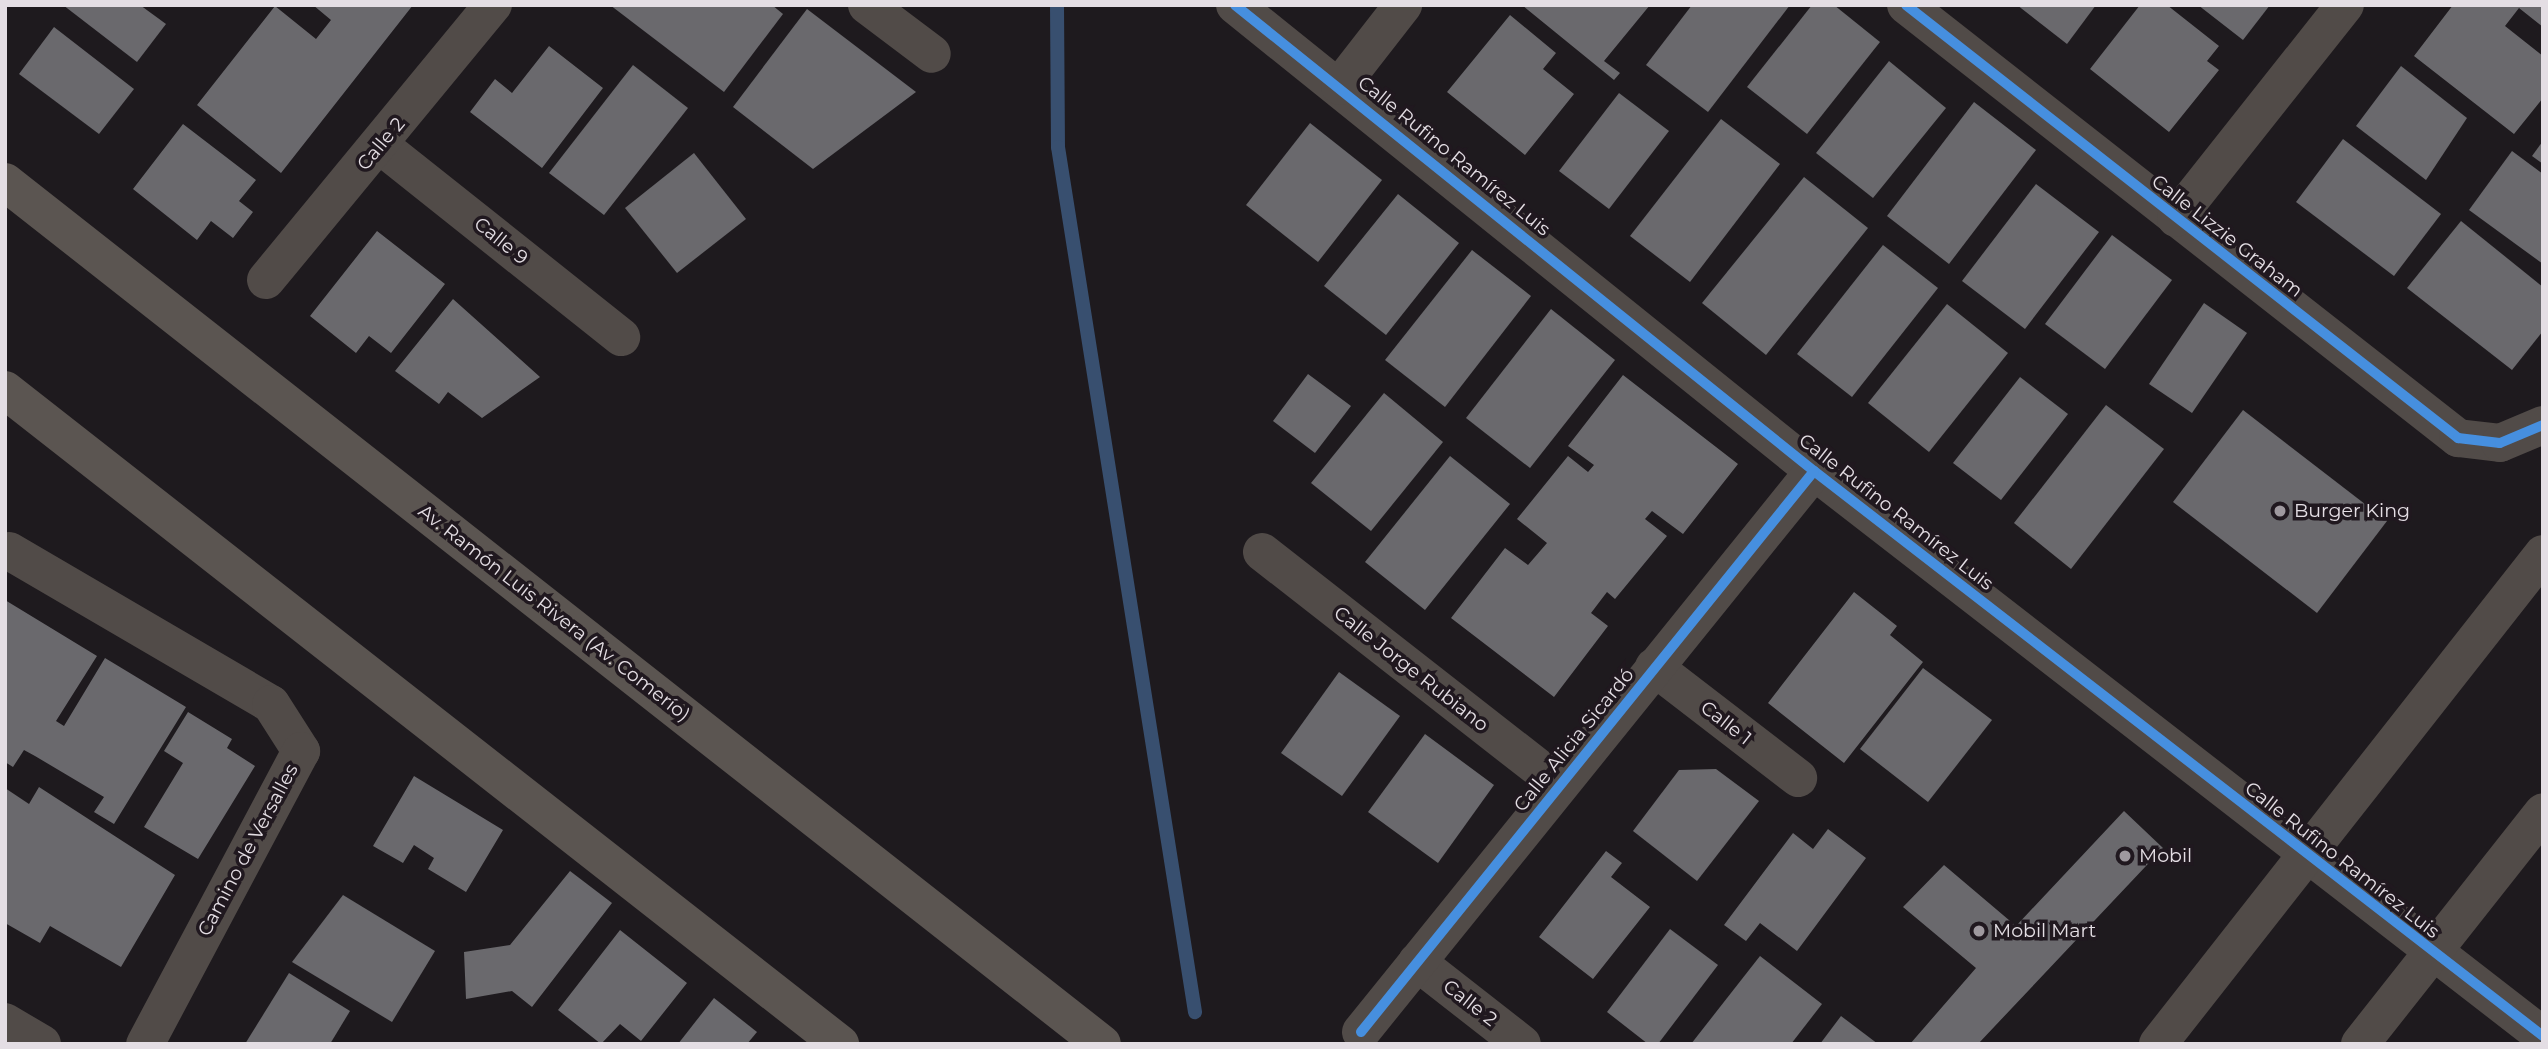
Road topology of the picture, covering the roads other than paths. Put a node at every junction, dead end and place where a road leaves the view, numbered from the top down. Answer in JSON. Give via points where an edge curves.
{"nodes":[{"id":1,"x":493,"y":5,"type":"edge"},
{"id":2,"x":867,"y":5,"type":"edge"},
{"id":3,"x":1235,"y":5,"type":"edge"},
{"id":4,"x":1404,"y":5,"type":"edge"},
{"id":5,"x":1906,"y":5,"type":"edge"},
{"id":6,"x":2345,"y":5,"type":"edge"},
{"id":7,"x":932,"y":54,"type":"dead end"},
{"id":8,"x":1340,"y":86,"type":"junction"},
{"id":9,"x":381,"y":146,"type":"junction"},
{"id":10,"x":5,"y":182,"type":"edge"},
{"id":11,"x":2176,"y":218,"type":"junction"},
{"id":12,"x":265,"y":280,"type":"dead end"},
{"id":13,"x":621,"y":337,"type":"dead end"},
{"id":14,"x":5,"y":390,"type":"edge"},
{"id":15,"x":2543,"y":425,"type":"edge"},
{"id":16,"x":1814,"y":471,"type":"junction"},
{"id":17,"x":9,"y":551,"type":"dead end"},
{"id":18,"x":1262,"y":552,"type":"dead end"},
{"id":19,"x":2543,"y":554,"type":"edge"},
{"id":20,"x":1654,"y":667,"type":"junction"},
{"id":21,"x":1798,"y":778,"type":"dead end"},
{"id":22,"x":1560,"y":785,"type":"junction"},
{"id":23,"x":2543,"y":812,"type":"edge"},
{"id":24,"x":2306,"y":855,"type":"junction"},
{"id":25,"x":2432,"y":952,"type":"junction"},
{"id":26,"x":1418,"y":962,"type":"junction"},
{"id":27,"x":5,"y":1022,"type":"edge"},
{"id":28,"x":1361,"y":1032,"type":"dead end"},
{"id":29,"x":2543,"y":1035,"type":"edge"},
{"id":30,"x":41,"y":1044,"type":"edge"},
{"id":31,"x":145,"y":1044,"type":"edge"},
{"id":32,"x":840,"y":1044,"type":"edge"},
{"id":33,"x":1102,"y":1044,"type":"edge"},
{"id":34,"x":1522,"y":1044,"type":"edge"},
{"id":35,"x":2158,"y":1044,"type":"edge"},
{"id":36,"x":2360,"y":1044,"type":"edge"}],
"edges":[{"from":1,"to":9,"type":"street","name":"Calle 2"},
{"from":2,"to":7,"type":"street"},
{"from":3,"to":8,"type":"street","name":"Calle Rufino Ramírez Luis"},
{"from":4,"to":8,"type":"street"},
{"from":5,"to":11,"type":"street","name":"Calle Lizzie Graham"},
{"from":6,"to":11,"type":"street"},
{"from":8,"to":16,"type":"street","name":"Calle Rufino Ramírez Luis"},
{"from":9,"to":12,"type":"street","name":"Calle 2"},
{"from":9,"to":13,"type":"street","name":"Calle 9"},
{"from":10,"to":33,"type":"main road","name":"Av. Ramón Luis Rivera (Av. Comerío)"},
{"from":11,"to":15,"type":"street","name":"Calle Lizzie Graham","via":[[2458,438],[2500,443]]},
{"from":14,"to":32,"type":"main road"},
{"from":16,"to":20,"type":"street","name":"Calle Alicia Sicardó"},
{"from":16,"to":24,"type":"street","name":"Calle Rufino Ramírez Luis"},
{"from":17,"to":31,"type":"street","name":"Camino de Versalles","via":[[271,704],[301,751]]},
{"from":18,"to":22,"type":"street","name":"Calle Jorge Rubiano"},
{"from":19,"to":24,"type":"street"},
{"from":20,"to":21,"type":"street","name":"Calle 1"},
{"from":20,"to":22,"type":"street","name":"Calle Alicia Sicardó"},
{"from":22,"to":26,"type":"street","name":"Calle Alicia Sicardó"},
{"from":23,"to":25,"type":"street"},
{"from":24,"to":25,"type":"street","name":"Calle Rufino Ramírez Luis"},
{"from":24,"to":35,"type":"street"},
{"from":25,"to":29,"type":"street","name":"Calle Rufino Ramírez Luis"},
{"from":25,"to":36,"type":"street"},
{"from":26,"to":28,"type":"street","name":"Calle Alicia Sicardó"},
{"from":26,"to":34,"type":"street","name":"Calle 2"},
{"from":27,"to":30,"type":"street"}]}
